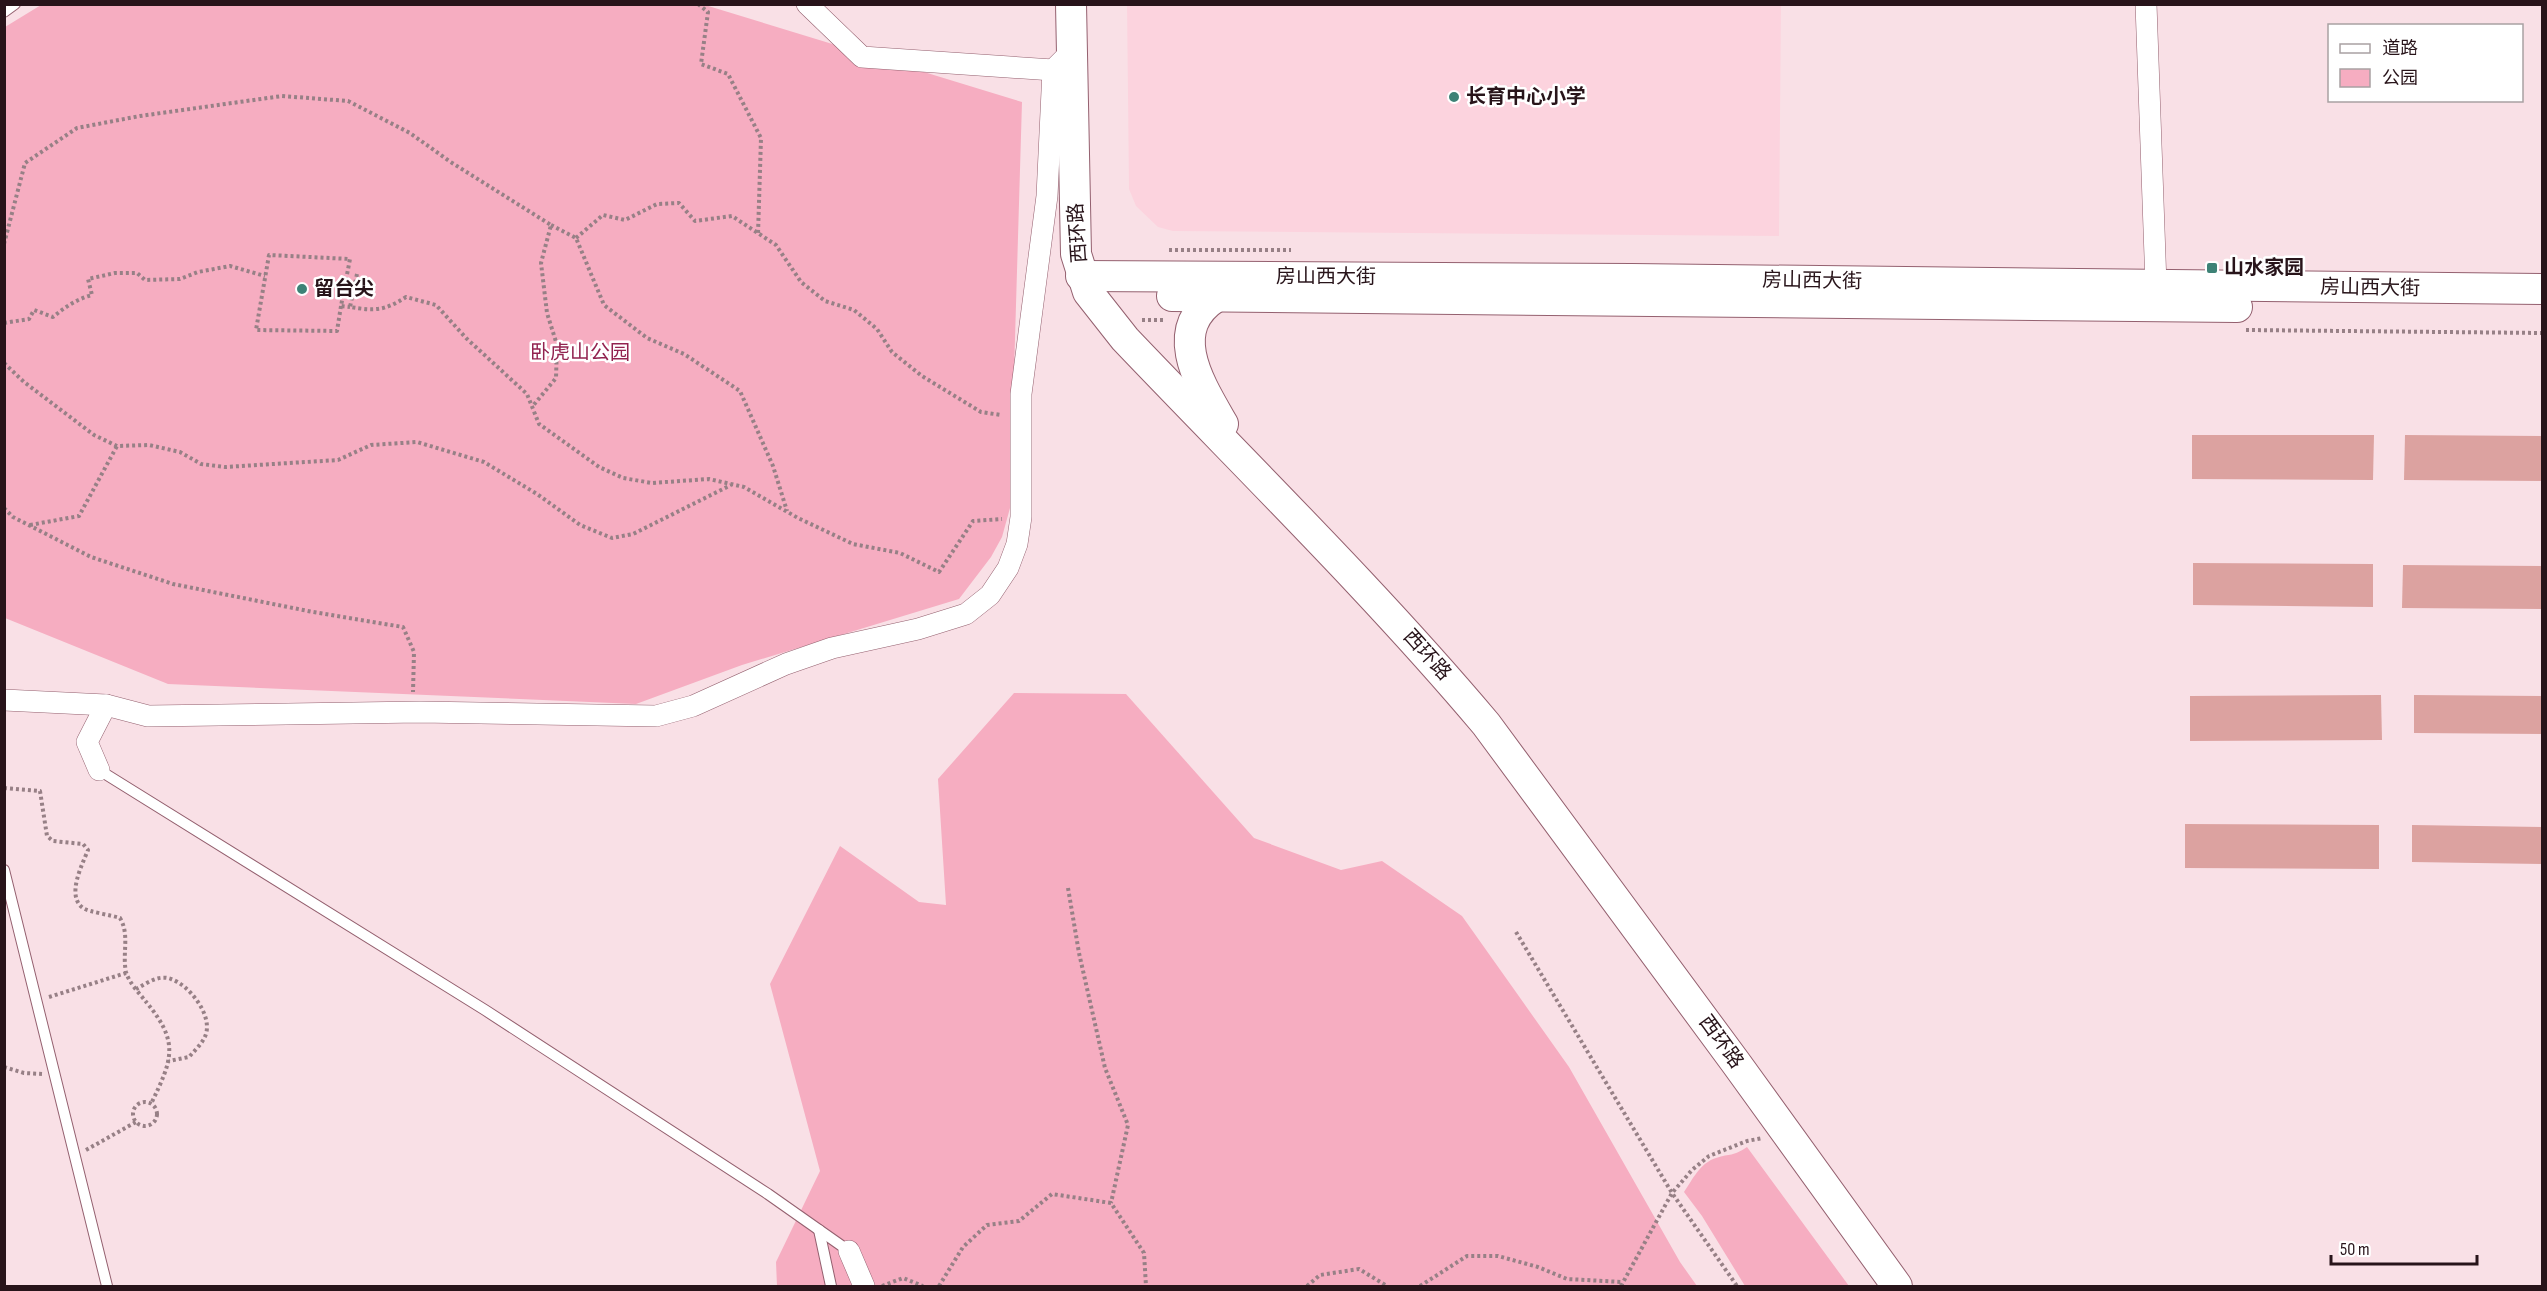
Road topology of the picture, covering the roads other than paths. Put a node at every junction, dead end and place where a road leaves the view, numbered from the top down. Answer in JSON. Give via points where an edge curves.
{"nodes":[{"id":1,"x":15,"y":4,"type":"edge"},
{"id":2,"x":807,"y":4,"type":"edge"},
{"id":3,"x":1071,"y":4,"type":"edge"},
{"id":4,"x":1084,"y":4,"type":"edge"},
{"id":5,"x":2146,"y":4,"type":"edge"},
{"id":6,"x":4,"y":12,"type":"edge"},
{"id":7,"x":1063,"y":60,"type":"junction"},
{"id":8,"x":2156,"y":285,"type":"junction"},
{"id":9,"x":1093,"y":286,"type":"junction"},
{"id":10,"x":2542,"y":290,"type":"edge"},
{"id":11,"x":1216,"y":297,"type":"junction"},
{"id":12,"x":2542,"y":310,"type":"edge"},
{"id":13,"x":1223,"y":424,"type":"junction"},
{"id":14,"x":4,"y":700,"type":"edge"},
{"id":15,"x":106,"y":705,"type":"junction"},
{"id":16,"x":99,"y":770,"type":"joint"},
{"id":17,"x":4,"y":870,"type":"edge"},
{"id":18,"x":819,"y":1230,"type":"junction"},
{"id":19,"x":849,"y":1251,"type":"joint"},
{"id":20,"x":106,"y":1287,"type":"edge"},
{"id":21,"x":831,"y":1287,"type":"edge"},
{"id":22,"x":864,"y":1287,"type":"edge"},
{"id":23,"x":1897,"y":1287,"type":"edge"},
{"id":24,"x":1912,"y":1287,"type":"edge"}],
"edges":[{"from":1,"to":6,"type":"lane"},
{"from":2,"to":7,"type":"street","via":[[862,57]]},
{"from":3,"to":7,"type":"main road","name":"西环路"},
{"from":4,"to":9,"type":"main road","name":"西环路"},
{"from":5,"to":8,"type":"street"},
{"from":7,"to":9,"type":"main road","name":"西环路","via":[[1076,254]]},
{"from":7,"to":15,"type":"street","via":[[1021,394],[1021,517],[1017,544],[1008,568],[990,595],[966,614],[918,630],[832,648],[693,706],[656,716],[412,712],[148,716]]},
{"from":8,"to":9,"type":"main road","name":"房山西大街"},
{"from":8,"to":10,"type":"main road","name":"房山西大街"},
{"from":9,"to":11,"type":"main road","name":"房山西大街"},
{"from":9,"to":13,"type":"main road","name":"西环路"},
{"from":9,"to":23,"type":"main road","name":"西环路","via":[[1125,339],[1393,618],[1486,724]]},
{"from":11,"to":12,"type":"main road","name":"房山西大街"},
{"from":11,"to":13,"type":"main road","via":[[1194,317],[1190,350],[1198,379]]},
{"from":13,"to":24,"type":"main road","name":"西环路","via":[[1371,577],[1490,711]]},
{"from":14,"to":15,"type":"street"},
{"from":15,"to":16,"type":"street","via":[[87,742]]},
{"from":16,"to":18,"type":"lane","via":[[485,1010]]},
{"from":17,"to":20,"type":"lane"},
{"from":18,"to":19,"type":"lane"},
{"from":18,"to":21,"type":"lane"},
{"from":19,"to":22,"type":"street"}]}
